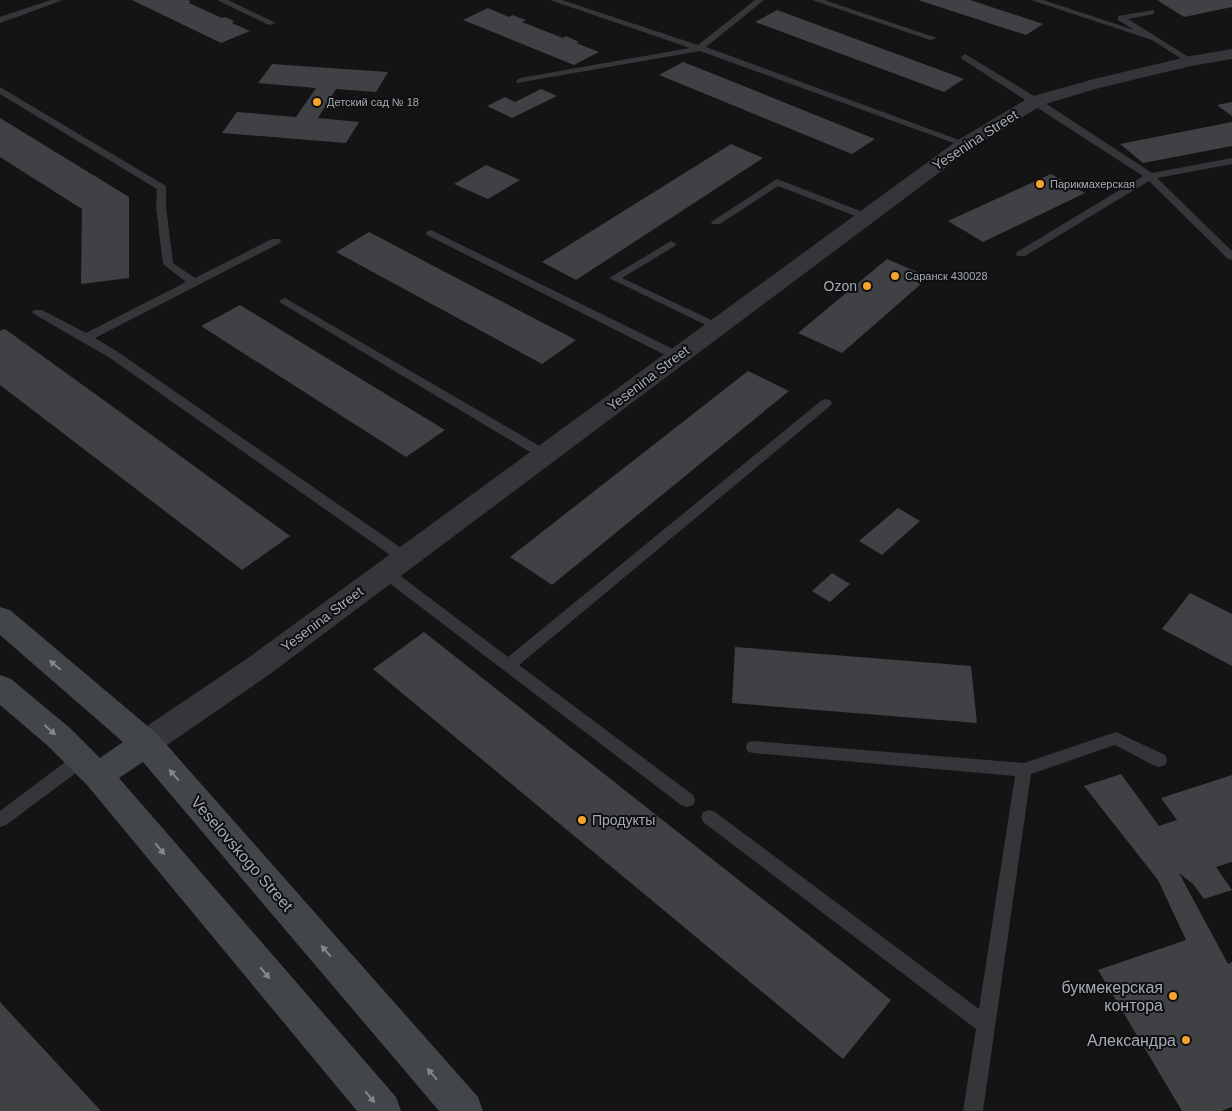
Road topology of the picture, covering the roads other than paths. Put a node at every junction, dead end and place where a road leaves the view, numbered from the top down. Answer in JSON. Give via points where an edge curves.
{"nodes":[{"id":1,"x":59,"y":0,"type":"edge"},
{"id":2,"x":221,"y":0,"type":"edge"},
{"id":3,"x":554,"y":0,"type":"edge"},
{"id":4,"x":760,"y":0,"type":"edge"},
{"id":5,"x":816,"y":0,"type":"edge"},
{"id":6,"x":1035,"y":0,"type":"edge"},
{"id":7,"x":1151,"y":12,"type":"dead end"},
{"id":8,"x":0,"y":20,"type":"edge"},
{"id":9,"x":272,"y":24,"type":"dead end"},
{"id":10,"x":933,"y":38,"type":"dead end"},
{"id":11,"x":1151,"y":38,"type":"junction"},
{"id":12,"x":698,"y":49,"type":"junction"},
{"id":13,"x":1232,"y":54,"type":"edge"},
{"id":14,"x":965,"y":57,"type":"dead end"},
{"id":15,"x":1191,"y":61,"type":"junction"},
{"id":16,"x":520,"y":81,"type":"dead end"},
{"id":17,"x":0,"y":90,"type":"edge"},
{"id":18,"x":1036,"y":101,"type":"junction"},
{"id":19,"x":965,"y":144,"type":"junction"},
{"id":20,"x":1232,"y":161,"type":"edge"},
{"id":21,"x":1150,"y":176,"type":"junction"},
{"id":22,"x":867,"y":217,"type":"junction"},
{"id":23,"x":716,"y":222,"type":"dead end"},
{"id":24,"x":431,"y":233,"type":"dead end"},
{"id":25,"x":276,"y":241,"type":"dead end"},
{"id":26,"x":671,"y":244,"type":"dead end"},
{"id":27,"x":1021,"y":254,"type":"dead end"},
{"id":28,"x":1232,"y":257,"type":"edge"},
{"id":29,"x":194,"y":282,"type":"junction"},
{"id":30,"x":285,"y":301,"type":"dead end"},
{"id":31,"x":38,"y":312,"type":"dead end"},
{"id":32,"x":718,"y":327,"type":"junction"},
{"id":33,"x":86,"y":338,"type":"junction"},
{"id":34,"x":677,"y":356,"type":"junction"},
{"id":35,"x":826,"y":403,"type":"dead end"},
{"id":36,"x":544,"y":455,"type":"junction"},
{"id":37,"x":405,"y":558,"type":"junction"},
{"id":38,"x":385,"y":572,"type":"junction"},
{"id":39,"x":0,"y":618,"type":"edge"},
{"id":40,"x":508,"y":665,"type":"junction"},
{"id":41,"x":0,"y":687,"type":"edge"},
{"id":42,"x":146,"y":743,"type":"junction"},
{"id":43,"x":754,"y":747,"type":"dead end"},
{"id":44,"x":1159,"y":760,"type":"dead end"},
{"id":45,"x":90,"y":768,"type":"junction"},
{"id":46,"x":1024,"y":770,"type":"junction"},
{"id":47,"x":687,"y":800,"type":"dead end"},
{"id":48,"x":709,"y":817,"type":"dead end"},
{"id":49,"x":0,"y":820,"type":"edge"},
{"id":50,"x":985,"y":1025,"type":"junction"},
{"id":51,"x":382,"y":1111,"type":"edge"},
{"id":52,"x":464,"y":1111,"type":"edge"},
{"id":53,"x":972,"y":1111,"type":"edge"}],
"edges":[{"from":1,"to":8,"type":"lane"},
{"from":2,"to":9,"type":"lane"},
{"from":3,"to":12,"type":"lane"},
{"from":4,"to":12,"type":"lane"},
{"from":5,"to":10,"type":"lane"},
{"from":6,"to":11,"type":"lane"},
{"from":7,"to":11,"type":"lane","via":[[1121,18]]},
{"from":11,"to":15,"type":"lane"},
{"from":12,"to":16,"type":"lane"},
{"from":12,"to":19,"type":"lane"},
{"from":13,"to":15,"type":"street","name":"Yesenina Street"},
{"from":14,"to":18,"type":"lane"},
{"from":15,"to":18,"type":"street","name":"Yesenina Street"},
{"from":17,"to":29,"type":"lane","via":[[162,188],[168,264]]},
{"from":18,"to":19,"type":"street","name":"Yesenina Street"},
{"from":18,"to":21,"type":"lane"},
{"from":19,"to":22,"type":"street","name":"Yesenina Street"},
{"from":20,"to":21,"type":"lane"},
{"from":21,"to":27,"type":"lane"},
{"from":21,"to":28,"type":"lane"},
{"from":22,"to":23,"type":"lane","via":[[777,182]]},
{"from":22,"to":32,"type":"street","name":"Yesenina Street"},
{"from":24,"to":34,"type":"lane"},
{"from":25,"to":29,"type":"lane"},
{"from":26,"to":32,"type":"lane","via":[[614,278]]},
{"from":29,"to":33,"type":"lane"},
{"from":30,"to":36,"type":"lane"},
{"from":31,"to":33,"type":"lane"},
{"from":32,"to":34,"type":"street","name":"Yesenina Street"},
{"from":33,"to":37,"type":"lane"},
{"from":34,"to":36,"type":"street","name":"Yesenina Street"},
{"from":35,"to":40,"type":"lane"},
{"from":36,"to":37,"type":"street","name":"Yesenina Street"},
{"from":37,"to":38,"type":"street","name":"Yesenina Street"},
{"from":38,"to":40,"type":"lane"},
{"from":38,"to":42,"type":"street","name":"Yesenina Street","via":[[259,666]]},
{"from":42,"to":39,"type":"main road","name":"Veselovskogo Street","one_way":true},
{"from":40,"to":47,"type":"lane"},
{"from":41,"to":45,"type":"main road","one_way":true},
{"from":42,"to":45,"type":"main road","name":"Yesenina Street"},
{"from":52,"to":42,"type":"main road","name":"Veselovskogo Street","one_way":true},
{"from":43,"to":46,"type":"lane"},
{"from":44,"to":46,"type":"lane","via":[[1116,738]]},
{"from":45,"to":49,"type":"lane"},
{"from":45,"to":51,"type":"main road","one_way":true},
{"from":46,"to":50,"type":"lane"},
{"from":48,"to":50,"type":"lane"},
{"from":50,"to":53,"type":"lane"}]}
